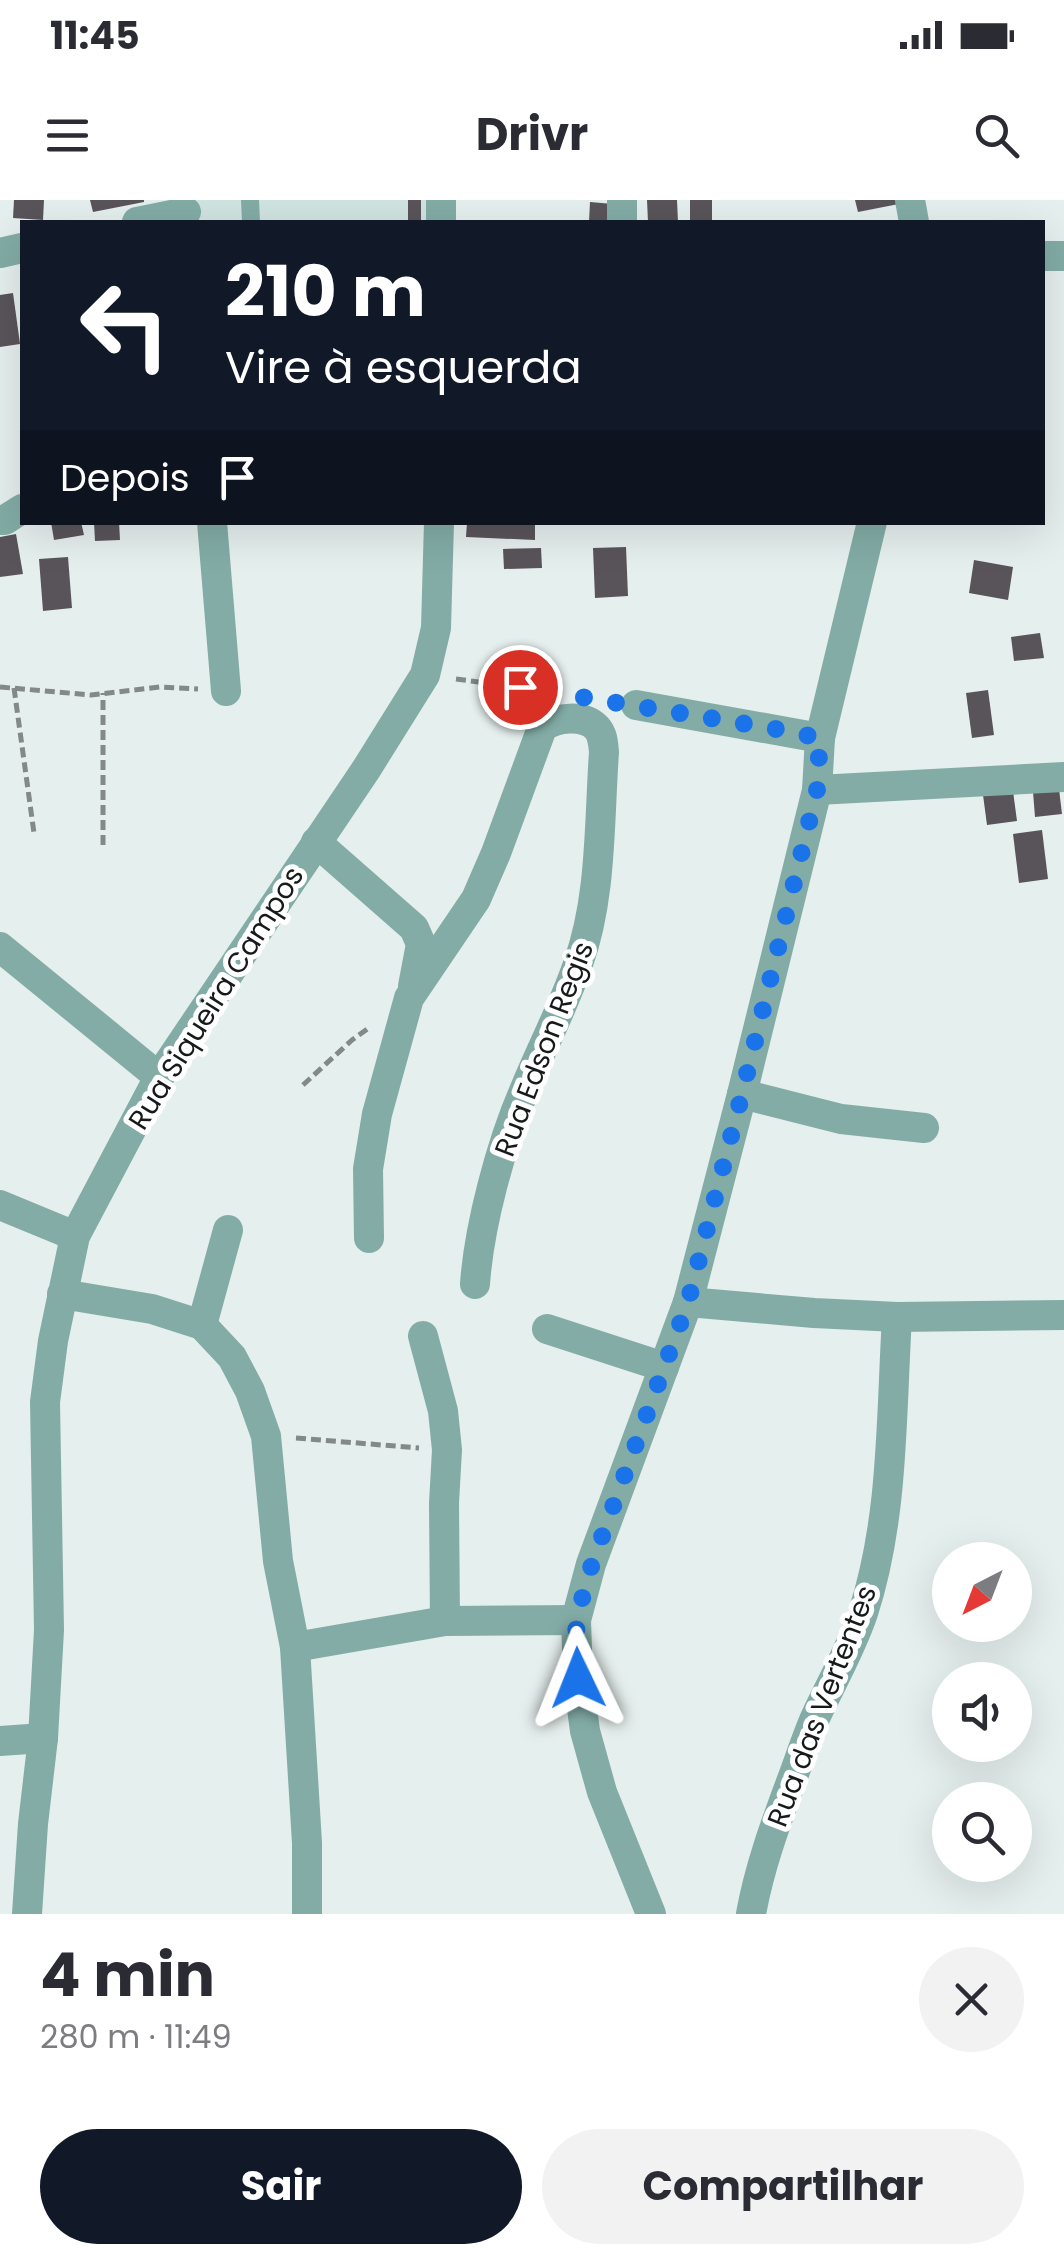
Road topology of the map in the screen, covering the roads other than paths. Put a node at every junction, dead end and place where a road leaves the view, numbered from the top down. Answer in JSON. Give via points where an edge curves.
{"nodes":[{"id":1,"x":186,"y":211,"type":"edge"},
{"id":2,"x":146,"y":220,"type":"edge"},
{"id":3,"x":212,"y":525,"type":"edge"},
{"id":4,"x":439,"y":525,"type":"edge"},
{"id":5,"x":871,"y":525,"type":"edge"},
{"id":6,"x":226,"y":691,"type":"road end"},
{"id":7,"x":636,"y":705,"type":"dead end"},
{"id":8,"x":820,"y":738,"type":"junction"},
{"id":9,"x":1064,"y":777,"type":"edge"},
{"id":10,"x":817,"y":790,"type":"junction"},
{"id":11,"x":316,"y":842,"type":"junction"},
{"id":12,"x":0,"y":947,"type":"edge"},
{"id":13,"x":409,"y":998,"type":"junction"},
{"id":14,"x":159,"y":1077,"type":"junction"},
{"id":15,"x":742,"y":1094,"type":"junction"},
{"id":16,"x":924,"y":1128,"type":"dead end"},
{"id":17,"x":0,"y":1205,"type":"edge"},
{"id":18,"x":228,"y":1230,"type":"dead end"},
{"id":19,"x":75,"y":1236,"type":"junction"},
{"id":20,"x":368,"y":1238,"type":"dead end"},
{"id":21,"x":474,"y":1284,"type":"dead end"},
{"id":22,"x":62,"y":1294,"type":"junction"},
{"id":23,"x":688,"y":1302,"type":"junction"},
{"id":24,"x":1064,"y":1314,"type":"edge"},
{"id":25,"x":896,"y":1316,"type":"junction"},
{"id":26,"x":202,"y":1325,"type":"junction"},
{"id":27,"x":547,"y":1329,"type":"dead end"},
{"id":28,"x":423,"y":1336,"type":"dead end"},
{"id":29,"x":664,"y":1367,"type":"junction"},
{"id":30,"x":576,"y":1620,"type":"junction"},
{"id":31,"x":444,"y":1621,"type":"junction"},
{"id":32,"x":295,"y":1647,"type":"junction"},
{"id":33,"x":43,"y":1738,"type":"junction"},
{"id":34,"x":0,"y":1741,"type":"edge"},
{"id":35,"x":648,"y":1913,"type":"edge"},
{"id":36,"x":27,"y":1914,"type":"edge"},
{"id":37,"x":306,"y":1914,"type":"edge"},
{"id":38,"x":750,"y":1914,"type":"edge"}],
"edges":[{"from":1,"to":2,"type":"street"},
{"from":3,"to":6,"type":"street"},
{"from":4,"to":11,"type":"street","name":"Rua Siqueira Campos","via":[[436,628],[425,674]]},
{"from":5,"to":8,"type":"street"},
{"from":7,"to":8,"type":"street"},
{"from":8,"to":10,"type":"street"},
{"from":9,"to":10,"type":"street"},
{"from":10,"to":15,"type":"street"},
{"from":11,"to":13,"type":"street","via":[[418,936]]},
{"from":11,"to":14,"type":"street","name":"Rua Siqueira Campos"},
{"from":12,"to":14,"type":"street"},
{"from":13,"to":20,"type":"street","via":[[377,1114]]},
{"from":13,"to":21,"type":"street","name":"Rua Edson Regis","via":[[476,899],[542,728],[556,720],[590,723],[604,752],[591,923],[502,1152]]},
{"from":14,"to":19,"type":"street","name":"Rua Siqueira Campos"},
{"from":15,"to":16,"type":"street","via":[[841,1119]]},
{"from":15,"to":23,"type":"street"},
{"from":17,"to":19,"type":"street"},
{"from":18,"to":26,"type":"street"},
{"from":19,"to":22,"type":"street","name":"Rua Siqueira Campos"},
{"from":22,"to":26,"type":"street"},
{"from":22,"to":33,"type":"street","name":"Rua Siqueira Campos","via":[[45,1402],[49,1630]]},
{"from":23,"to":25,"type":"street"},
{"from":23,"to":29,"type":"street"},
{"from":24,"to":25,"type":"street"},
{"from":25,"to":38,"type":"street","name":"Rua das Vertentes","via":[[888,1476],[872,1582],[781,1810]]},
{"from":26,"to":32,"type":"street","via":[[232,1357],[266,1436],[278,1561]]},
{"from":27,"to":29,"type":"street"},
{"from":28,"to":31,"type":"street","via":[[447,1450]]},
{"from":29,"to":30,"type":"street"},
{"from":30,"to":31,"type":"street"},
{"from":30,"to":35,"type":"street","via":[[585,1731]]},
{"from":31,"to":32,"type":"street"},
{"from":32,"to":37,"type":"street"},
{"from":33,"to":34,"type":"street"},
{"from":33,"to":36,"type":"street","name":"Rua Siqueira Campos"}]}
